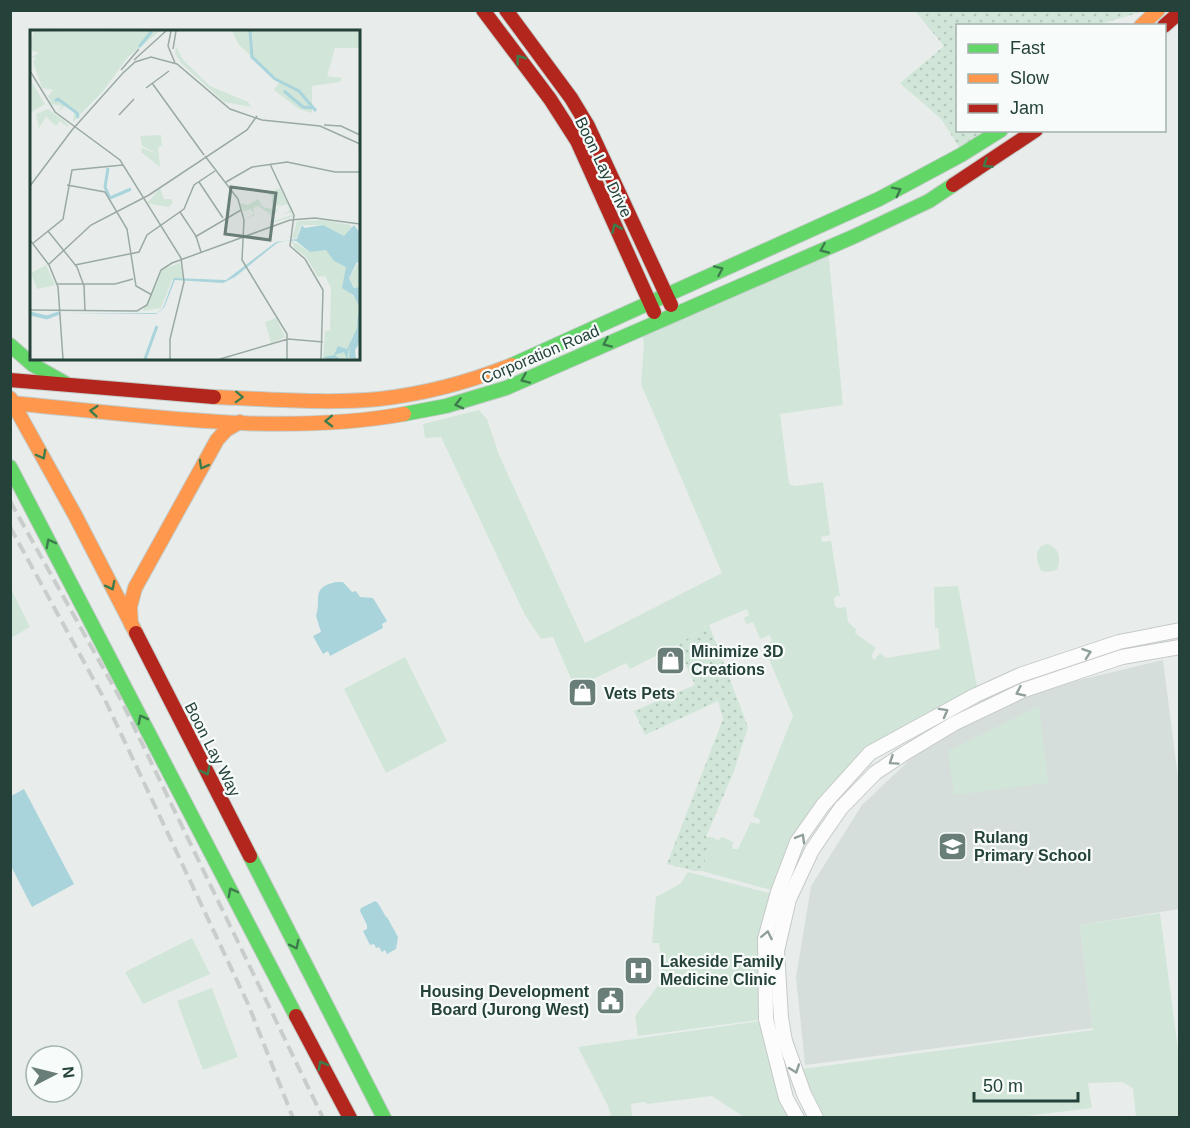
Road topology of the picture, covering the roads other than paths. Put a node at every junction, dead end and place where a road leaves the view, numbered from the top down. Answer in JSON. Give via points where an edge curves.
{"nodes":[{"id":1,"x":483,"y":10,"type":"edge"},
{"id":2,"x":506,"y":10,"type":"edge"},
{"id":3,"x":1158,"y":10,"type":"edge"},
{"id":4,"x":1179,"y":12,"type":"edge"},
{"id":5,"x":1143,"y":24,"type":"edge"},
{"id":6,"x":1166,"y":25,"type":"edge"},
{"id":7,"x":998,"y":132,"type":"edge"},
{"id":8,"x":1033,"y":132,"type":"edge"},
{"id":9,"x":666,"y":294,"type":"junction"},
{"id":10,"x":649,"y":302,"type":"junction"},
{"id":11,"x":675,"y":313,"type":"junction"},
{"id":12,"x":658,"y":320,"type":"junction"},
{"id":13,"x":10,"y":345,"type":"edge"},
{"id":14,"x":486,"y":375,"type":"junction"},
{"id":15,"x":10,"y":380,"type":"edge"},
{"id":16,"x":65,"y":383,"type":"junction"},
{"id":17,"x":493,"y":393,"type":"junction"},
{"id":18,"x":11,"y":401,"type":"edge"},
{"id":19,"x":240,"y":422,"type":"junction"},
{"id":20,"x":10,"y":467,"type":"edge"},
{"id":21,"x":131,"y":626,"type":"junction"},
{"id":22,"x":1179,"y":630,"type":"edge"},
{"id":23,"x":1179,"y":647,"type":"edge"},
{"id":24,"x":350,"y":1118,"type":"edge"},
{"id":25,"x":384,"y":1118,"type":"edge"},
{"id":26,"x":797,"y":1118,"type":"edge"},
{"id":27,"x":816,"y":1118,"type":"edge"}],
"edges":[{"from":10,"to":1,"type":"main road","name":"Boon Lay Drive","one_way":true,"via":[[577,141]]},
{"from":2,"to":9,"type":"main road","name":"Boon Lay Drive","via":[[588,126]]},
{"from":3,"to":5,"type":"main road"},
{"from":4,"to":6,"type":"main road"},
{"from":9,"to":7,"type":"main road","name":"Corporation Road","one_way":true,"via":[[886,197]]},
{"from":8,"to":11,"type":"main road","name":"Corporation Road","one_way":true,"via":[[929,201]]},
{"from":9,"to":10,"type":"main road","name":"Corporation Road"},
{"from":9,"to":11,"type":"main road","name":"Boon Lay Drive"},
{"from":10,"to":12,"type":"main road","name":"Boon Lay Drive"},
{"from":10,"to":14,"type":"main road","name":"Corporation Road"},
{"from":11,"to":12,"type":"main road","name":"Corporation Road"},
{"from":12,"to":17,"type":"main road","name":"Corporation Road","one_way":true},
{"from":13,"to":16,"type":"main road","via":[[33,365]]},
{"from":16,"to":14,"type":"main road","name":"Corporation Road","one_way":true,"via":[[181,395],[328,401],[424,392]]},
{"from":14,"to":17,"type":"main road"},
{"from":15,"to":16,"type":"main road","name":"Corporation Road"},
{"from":17,"to":19,"type":"main road","name":"Corporation Road","one_way":true,"via":[[455,405],[395,416]]},
{"from":19,"to":18,"type":"main road","name":"Corporation Road","one_way":true},
{"from":18,"to":21,"type":"main road","name":"Boon Lay Way","one_way":true},
{"from":19,"to":21,"type":"main road","one_way":true,"via":[[217,440],[135,588]]},
{"from":24,"to":20,"type":"main road","one_way":true},
{"from":21,"to":25,"type":"main road","name":"Boon Lay Way","one_way":true},
{"from":26,"to":22,"type":"street","one_way":true,"via":[[786,1098],[766,1019],[765,939],[797,842],[823,805],[870,753],[976,695],[1020,675],[1119,642]]},
{"from":23,"to":27,"type":"street","one_way":true,"via":[[1122,657],[1024,690],[955,723],[905,753],[875,773],[841,808],[812,850],[789,899],[777,951],[785,1041]]}]}
